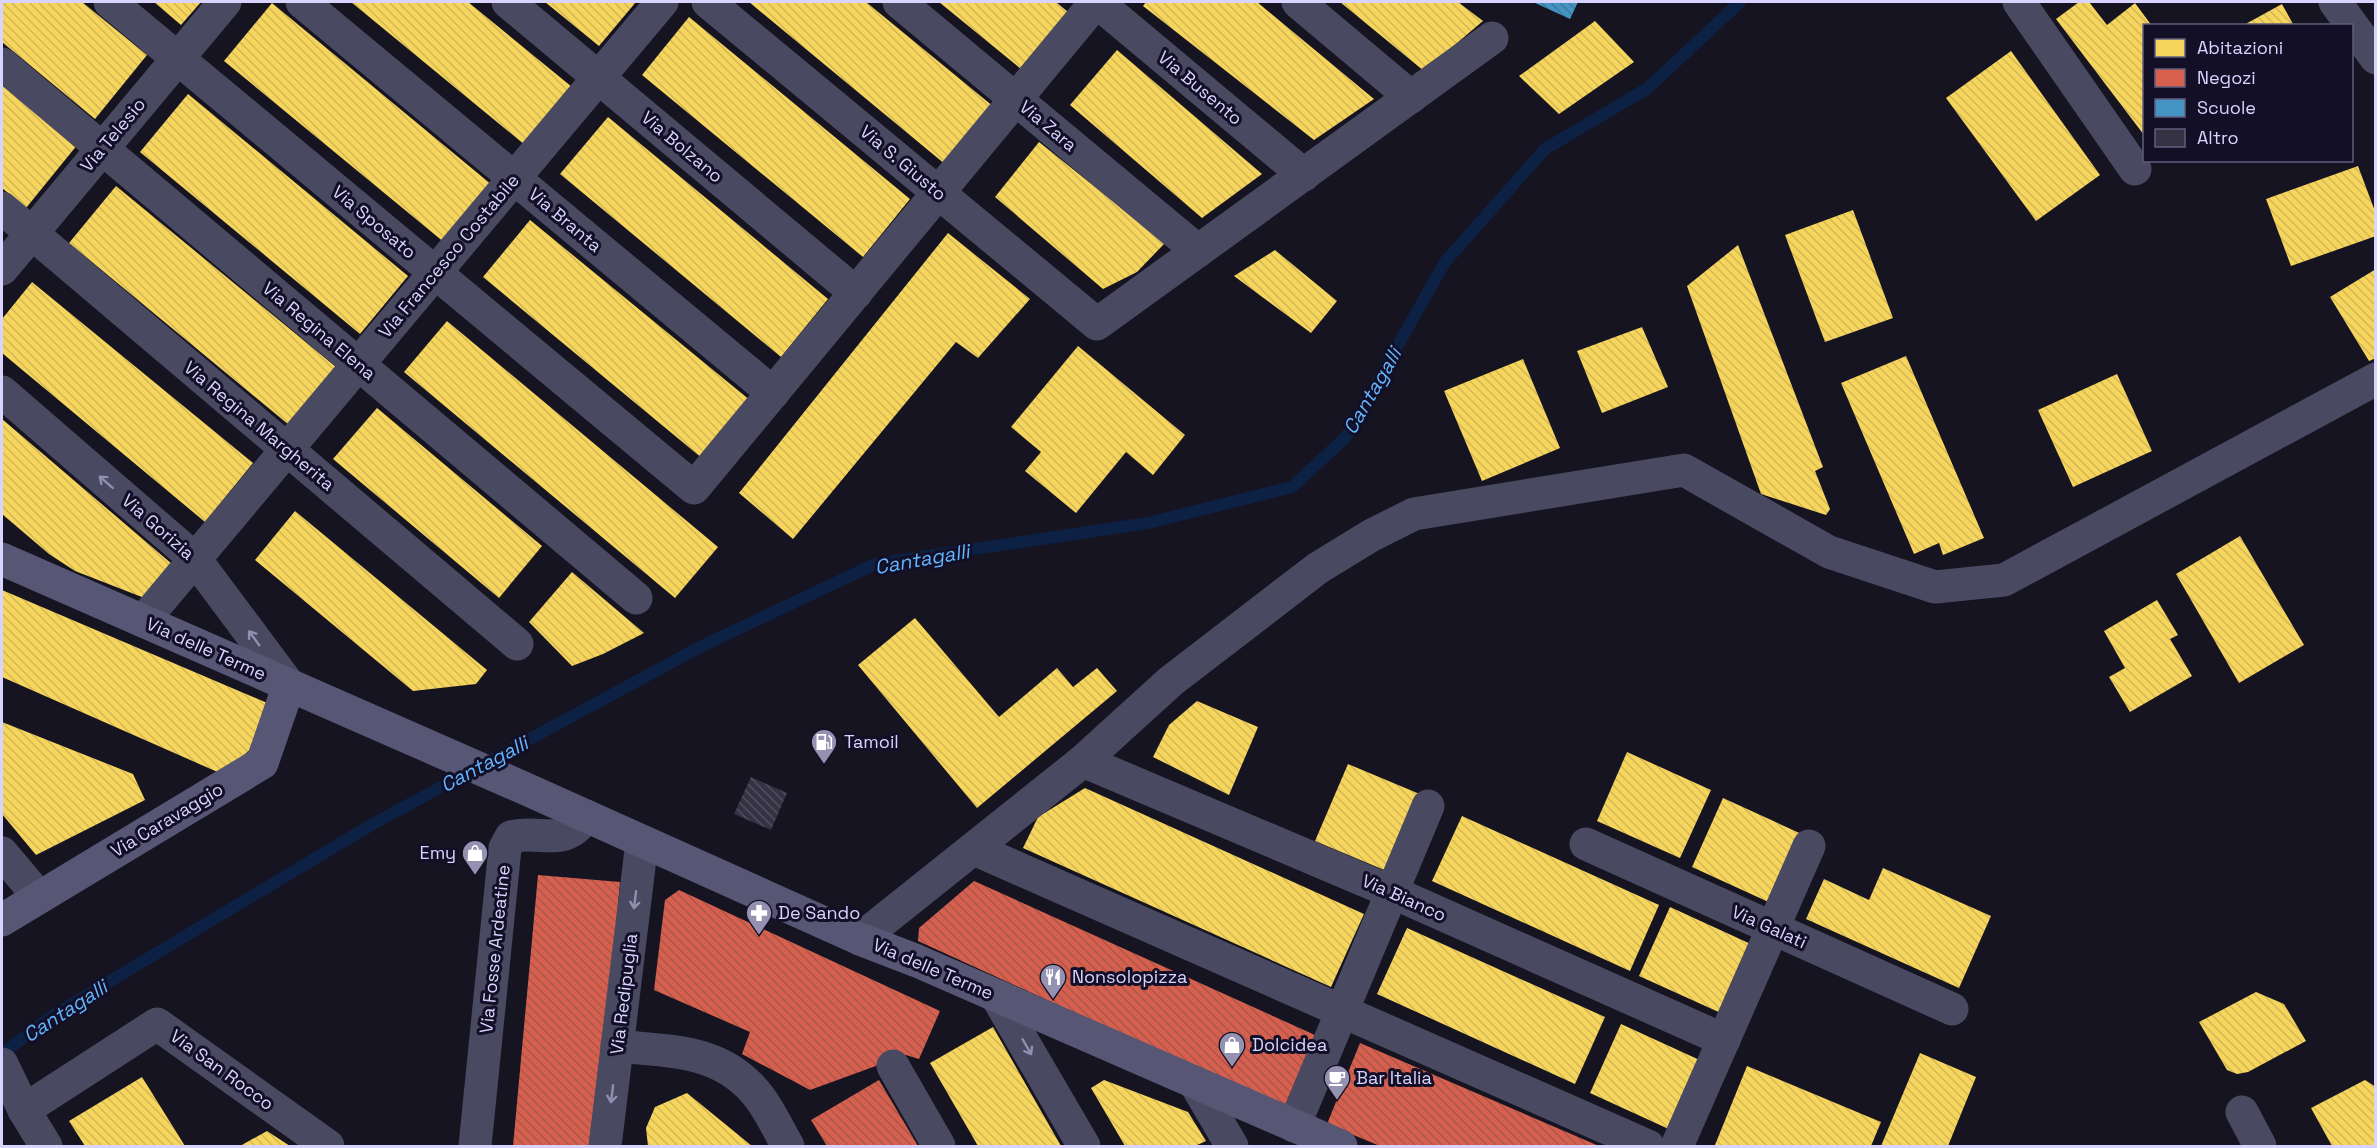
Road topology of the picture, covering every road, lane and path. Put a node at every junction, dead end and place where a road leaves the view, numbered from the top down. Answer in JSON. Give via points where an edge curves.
{"nodes":[{"id":1,"x":110,"y":2,"type":"edge"},
{"id":2,"x":225,"y":2,"type":"edge"},
{"id":3,"x":302,"y":2,"type":"edge"},
{"id":4,"x":508,"y":2,"type":"edge"},
{"id":5,"x":662,"y":2,"type":"edge"},
{"id":6,"x":708,"y":2,"type":"edge"},
{"id":7,"x":899,"y":2,"type":"edge"},
{"id":8,"x":1096,"y":2,"type":"edge"},
{"id":9,"x":1298,"y":2,"type":"edge"},
{"id":10,"x":2019,"y":2,"type":"edge"},
{"id":11,"x":2335,"y":2,"type":"edge"},
{"id":12,"x":2351,"y":24,"type":"edge"},
{"id":13,"x":2353,"y":27,"type":"edge"},
{"id":14,"x":1492,"y":38,"type":"dead end"},
{"id":15,"x":177,"y":58,"type":"junction"},
{"id":16,"x":2376,"y":58,"type":"edge"},
{"id":17,"x":2,"y":64,"type":"edge"},
{"id":18,"x":599,"y":77,"type":"junction"},
{"id":19,"x":1411,"y":97,"type":"junction"},
{"id":20,"x":1015,"y":99,"type":"junction"},
{"id":21,"x":102,"y":148,"type":"junction"},
{"id":22,"x":2135,"y":169,"type":"dead end"},
{"id":23,"x":1304,"y":175,"type":"junction"},
{"id":24,"x":515,"y":178,"type":"junction"},
{"id":25,"x":938,"y":192,"type":"junction"},
{"id":26,"x":2,"y":208,"type":"edge"},
{"id":27,"x":31,"y":234,"type":"junction"},
{"id":28,"x":1198,"y":251,"type":"junction"},
{"id":29,"x":2,"y":269,"type":"edge"},
{"id":30,"x":435,"y":273,"type":"junction"},
{"id":31,"x":856,"y":293,"type":"junction"},
{"id":32,"x":359,"y":364,"type":"junction"},
{"id":33,"x":2376,"y":379,"type":"edge"},
{"id":34,"x":2,"y":392,"type":"edge"},
{"id":35,"x":773,"y":393,"type":"junction"},
{"id":36,"x":287,"y":449,"type":"junction"},
{"id":37,"x":2,"y":545,"type":"edge"},
{"id":38,"x":2,"y":559,"type":"edge"},
{"id":39,"x":195,"y":559,"type":"junction"},
{"id":40,"x":37,"y":575,"type":"junction"},
{"id":41,"x":636,"y":598,"type":"dead end"},
{"id":42,"x":143,"y":621,"type":"junction"},
{"id":43,"x":517,"y":644,"type":"dead end"},
{"id":44,"x":289,"y":685,"type":"junction"},
{"id":45,"x":1083,"y":761,"type":"junction"},
{"id":46,"x":1428,"y":806,"type":"dead end"},
{"id":47,"x":586,"y":816,"type":"junction"},
{"id":48,"x":642,"y":842,"type":"junction"},
{"id":49,"x":1586,"y":844,"type":"dead end"},
{"id":50,"x":1809,"y":846,"type":"dead end"},
{"id":51,"x":974,"y":849,"type":"junction"},
{"id":52,"x":2,"y":853,"type":"edge"},
{"id":53,"x":1392,"y":892,"type":"junction"},
{"id":54,"x":39,"y":897,"type":"junction"},
{"id":55,"x":2,"y":920,"type":"edge"},
{"id":56,"x":1773,"y":928,"type":"junction"},
{"id":57,"x":860,"y":939,"type":"junction"},
{"id":58,"x":997,"y":997,"type":"junction"},
{"id":59,"x":1952,"y":1009,"type":"dead end"},
{"id":60,"x":1343,"y":1010,"type":"junction"},
{"id":61,"x":1724,"y":1040,"type":"junction"},
{"id":62,"x":617,"y":1046,"type":"junction"},
{"id":63,"x":2,"y":1064,"type":"edge"},
{"id":64,"x":893,"y":1066,"type":"dead end"},
{"id":65,"x":1195,"y":1083,"type":"junction"},
{"id":66,"x":24,"y":1110,"type":"junction"},
{"id":67,"x":2241,"y":1112,"type":"dead end"},
{"id":68,"x":1284,"y":1121,"type":"junction"},
{"id":69,"x":1228,"y":1145,"type":"edge"},
{"id":70,"x":46,"y":1146,"type":"edge"},
{"id":71,"x":328,"y":1146,"type":"edge"},
{"id":72,"x":475,"y":1146,"type":"edge"},
{"id":73,"x":606,"y":1146,"type":"edge"},
{"id":74,"x":788,"y":1146,"type":"edge"},
{"id":75,"x":939,"y":1146,"type":"edge"},
{"id":76,"x":1084,"y":1146,"type":"edge"},
{"id":77,"x":1341,"y":1146,"type":"edge"},
{"id":78,"x":1648,"y":1146,"type":"edge"},
{"id":79,"x":1677,"y":1146,"type":"edge"},
{"id":80,"x":2259,"y":1146,"type":"edge"}],
"edges":[{"from":1,"to":15,"type":"street","name":"Via Sposato"},
{"from":2,"to":15,"type":"street","name":"Via Telesio"},
{"from":3,"to":24,"type":"street","name":"Via Branta"},
{"from":4,"to":18,"type":"street","name":"Via Bolzano"},
{"from":5,"to":18,"type":"street","name":"Via Francesco Costabile"},
{"from":6,"to":25,"type":"street","name":"Via S. Giusto"},
{"from":7,"to":20,"type":"street","name":"Via Zara"},
{"from":8,"to":20,"type":"street"},
{"from":8,"to":23,"type":"street","name":"Via Busento"},
{"from":9,"to":19,"type":"street"},
{"from":10,"to":22,"type":"street"},
{"from":11,"to":12,"type":"street"},
{"from":13,"to":16,"type":"street"},
{"from":14,"to":19,"type":"street"},
{"from":15,"to":21,"type":"street","name":"Via Telesio"},
{"from":15,"to":30,"type":"street","name":"Via Sposato"},
{"from":17,"to":21,"type":"street","name":"Via Regina Elena"},
{"from":18,"to":24,"type":"street","name":"Via Francesco Costabile"},
{"from":18,"to":31,"type":"street","name":"Via Bolzano"},
{"from":19,"to":23,"type":"street"},
{"from":20,"to":25,"type":"street"},
{"from":20,"to":28,"type":"street","name":"Via Zara"},
{"from":21,"to":27,"type":"street","name":"Via Telesio"},
{"from":21,"to":32,"type":"street","name":"Via Regina Elena"},
{"from":23,"to":28,"type":"street"},
{"from":24,"to":30,"type":"street","name":"Via Francesco Costabile"},
{"from":24,"to":35,"type":"street","name":"Via Branta"},
{"from":25,"to":28,"type":"street","name":"Via S. Giusto","via":[[1097,324]]},
{"from":25,"to":31,"type":"street"},
{"from":26,"to":27,"type":"street","name":"Via Regina Margherita"},
{"from":27,"to":29,"type":"street","name":"Via Telesio"},
{"from":27,"to":36,"type":"street","name":"Via Regina Margherita"},
{"from":30,"to":32,"type":"street","name":"Via Francesco Costabile"},
{"from":30,"to":35,"type":"street","name":"Via Sposato","via":[[694,488]]},
{"from":31,"to":35,"type":"street"},
{"from":32,"to":36,"type":"street","name":"Via Francesco Costabile"},
{"from":32,"to":41,"type":"street","name":"Via Regina Elena"},
{"from":33,"to":45,"type":"street","via":[[2004,580],[1935,587],[1829,552],[1684,470],[1414,514],[1318,568],[1171,681]]},
{"from":39,"to":34,"type":"street","name":"Via Gorizia","one_way":true},
{"from":36,"to":39,"type":"street","name":"Via Francesco Costabile"},
{"from":36,"to":43,"type":"street","name":"Via Regina Margherita"},
{"from":37,"to":40,"type":"main road"},
{"from":38,"to":40,"type":"main road","name":"Via delle Terme"},
{"from":39,"to":42,"type":"street","name":"Via Francesco Costabile"},
{"from":44,"to":39,"type":"street","name":"Via Gorizia","one_way":true},
{"from":40,"to":42,"type":"main road","name":"Via delle Terme"},
{"from":42,"to":44,"type":"main road","name":"Via delle Terme"},
{"from":44,"to":47,"type":"main road","name":"Via delle Terme"},
{"from":44,"to":54,"type":"main road","name":"Via Caravaggio","via":[[262,763]]},
{"from":45,"to":51,"type":"street"},
{"from":45,"to":53,"type":"street","name":"Via Bianco"},
{"from":46,"to":53,"type":"street"},
{"from":47,"to":48,"type":"main road","name":"Via delle Terme"},
{"from":47,"to":72,"type":"street","name":"Via Fosse Ardeatine","via":[[571,833],[557,837],[523,834],[511,837],[505,848]]},
{"from":48,"to":57,"type":"main road","name":"Via delle Terme"},
{"from":48,"to":62,"type":"street","name":"Via Redipuglia","one_way":true},
{"from":49,"to":56,"type":"street","name":"Via Galati"},
{"from":50,"to":56,"type":"street"},
{"from":51,"to":57,"type":"street"},
{"from":51,"to":60,"type":"street"},
{"from":52,"to":54,"type":"street"},
{"from":53,"to":60,"type":"street"},
{"from":53,"to":61,"type":"street","name":"Via Bianco"},
{"from":54,"to":55,"type":"main road","name":"Via Caravaggio"},
{"from":56,"to":59,"type":"street","name":"Via Galati"},
{"from":56,"to":61,"type":"street"},
{"from":57,"to":58,"type":"main road","name":"Via delle Terme"},
{"from":58,"to":65,"type":"main road","name":"Via delle Terme"},
{"from":58,"to":76,"type":"street","one_way":true},
{"from":60,"to":68,"type":"street"},
{"from":60,"to":78,"type":"street"},
{"from":61,"to":79,"type":"street"},
{"from":62,"to":73,"type":"street","name":"Via Redipuglia","one_way":true},
{"from":62,"to":74,"type":"street","via":[[700,1055],[732,1069],[760,1098]]},
{"from":63,"to":66,"type":"street"},
{"from":64,"to":75,"type":"street"},
{"from":65,"to":68,"type":"main road","name":"Via delle Terme"},
{"from":65,"to":69,"type":"street"},
{"from":66,"to":70,"type":"street"},
{"from":66,"to":71,"type":"street","name":"Via San Rocco","via":[[157,1024]]},
{"from":67,"to":80,"type":"street"},
{"from":68,"to":69,"type":"street"},
{"from":68,"to":77,"type":"main road","name":"Via delle Terme"}]}
